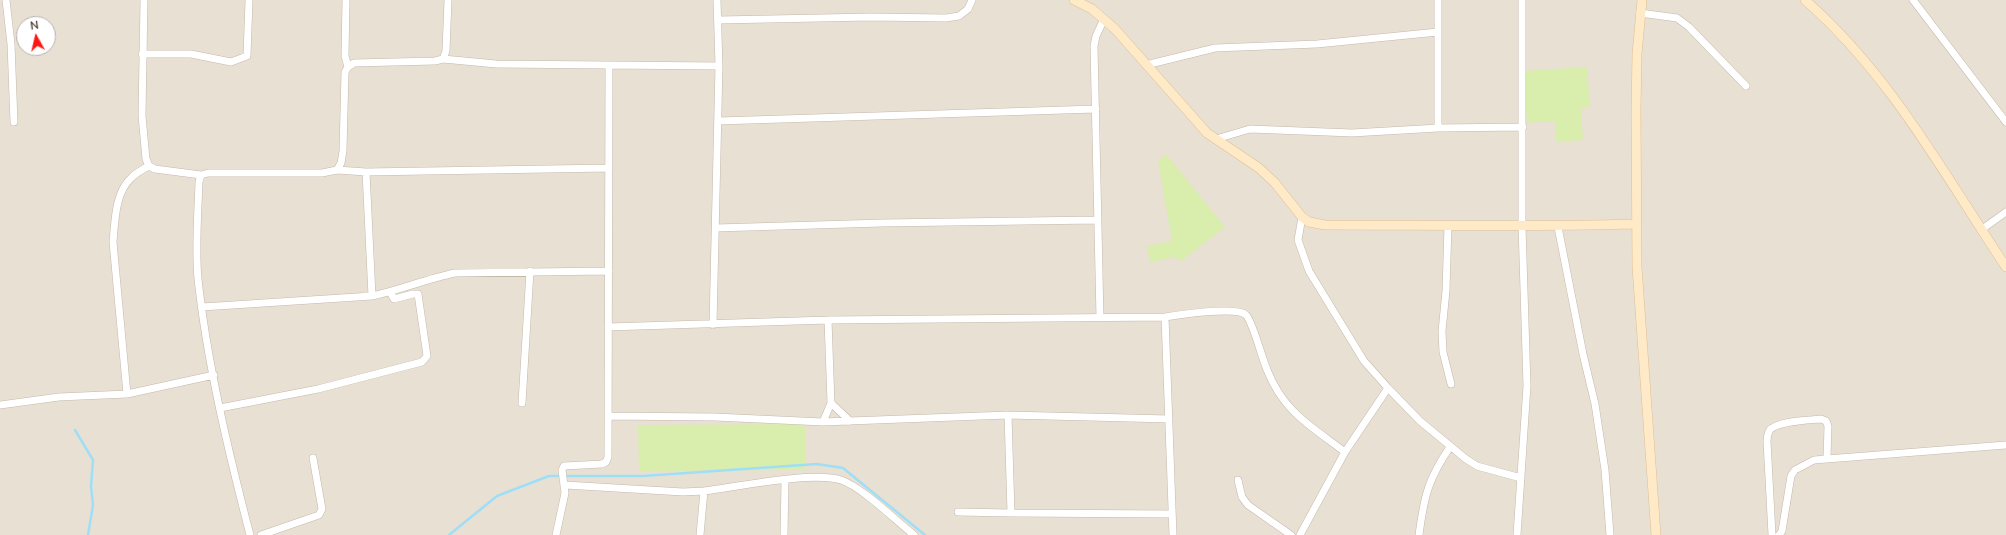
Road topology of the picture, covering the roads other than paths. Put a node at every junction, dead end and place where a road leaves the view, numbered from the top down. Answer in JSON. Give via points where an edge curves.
{"nodes":[{"id":1,"x":6,"y":0,"type":"edge"},
{"id":2,"x":144,"y":0,"type":"edge"},
{"id":3,"x":249,"y":0,"type":"edge"},
{"id":4,"x":346,"y":0,"type":"edge"},
{"id":5,"x":448,"y":0,"type":"edge"},
{"id":6,"x":717,"y":0,"type":"edge"},
{"id":7,"x":972,"y":0,"type":"edge"},
{"id":8,"x":1074,"y":0,"type":"edge"},
{"id":9,"x":1438,"y":0,"type":"edge"},
{"id":10,"x":1522,"y":0,"type":"edge"},
{"id":11,"x":1642,"y":0,"type":"edge"},
{"id":12,"x":1805,"y":0,"type":"edge"},
{"id":13,"x":1913,"y":0,"type":"edge"},
{"id":14,"x":1640,"y":13,"type":"junction"},
{"id":15,"x":1104,"y":19,"type":"junction"},
{"id":16,"x":719,"y":20,"type":"junction"},
{"id":17,"x":1438,"y":32,"type":"junction"},
{"id":18,"x":142,"y":54,"type":"junction"},
{"id":19,"x":443,"y":59,"type":"junction"},
{"id":20,"x":1146,"y":65,"type":"junction"},
{"id":21,"x":609,"y":66,"type":"junction"},
{"id":22,"x":719,"y":66,"type":"junction"},
{"id":23,"x":348,"y":67,"type":"junction"},
{"id":24,"x":1746,"y":86,"type":"dead end"},
{"id":25,"x":1096,"y":109,"type":"junction"},
{"id":26,"x":719,"y":121,"type":"junction"},
{"id":27,"x":14,"y":122,"type":"dead end"},
{"id":28,"x":2006,"y":122,"type":"edge"},
{"id":29,"x":1523,"y":127,"type":"junction"},
{"id":30,"x":1438,"y":128,"type":"junction"},
{"id":31,"x":1216,"y":139,"type":"junction"},
{"id":32,"x":149,"y":166,"type":"junction"},
{"id":33,"x":609,"y":168,"type":"junction"},
{"id":34,"x":337,"y":170,"type":"junction"},
{"id":35,"x":366,"y":172,"type":"junction"},
{"id":36,"x":200,"y":175,"type":"junction"},
{"id":37,"x":2006,"y":212,"type":"edge"},
{"id":38,"x":1302,"y":217,"type":"junction"},
{"id":39,"x":1098,"y":220,"type":"junction"},
{"id":40,"x":1636,"y":224,"type":"junction"},
{"id":41,"x":1448,"y":225,"type":"junction"},
{"id":42,"x":1522,"y":226,"type":"junction"},
{"id":43,"x":1558,"y":227,"type":"junction"},
{"id":44,"x":716,"y":228,"type":"junction"},
{"id":45,"x":1981,"y":230,"type":"junction"},
{"id":46,"x":2006,"y":267,"type":"edge"},
{"id":47,"x":530,"y":271,"type":"junction"},
{"id":48,"x":609,"y":271,"type":"junction"},
{"id":49,"x":390,"y":292,"type":"junction"},
{"id":50,"x":372,"y":296,"type":"junction"},
{"id":51,"x":202,"y":307,"type":"junction"},
{"id":52,"x":1165,"y":317,"type":"junction"},
{"id":53,"x":1100,"y":318,"type":"junction"},
{"id":54,"x":828,"y":320,"type":"junction"},
{"id":55,"x":713,"y":325,"type":"junction"},
{"id":56,"x":608,"y":327,"type":"junction"},
{"id":57,"x":214,"y":375,"type":"junction"},
{"id":58,"x":1451,"y":384,"type":"dead end"},
{"id":59,"x":1388,"y":388,"type":"junction"},
{"id":60,"x":127,"y":394,"type":"junction"},
{"id":61,"x":522,"y":403,"type":"dead end"},
{"id":62,"x":831,"y":403,"type":"junction"},
{"id":63,"x":0,"y":405,"type":"edge"},
{"id":64,"x":220,"y":408,"type":"junction"},
{"id":65,"x":1008,"y":415,"type":"junction"},
{"id":66,"x":608,"y":416,"type":"junction"},
{"id":67,"x":1169,"y":419,"type":"junction"},
{"id":68,"x":850,"y":421,"type":"junction"},
{"id":69,"x":823,"y":422,"type":"junction"},
{"id":70,"x":2006,"y":445,"type":"edge"},
{"id":71,"x":1450,"y":447,"type":"junction"},
{"id":72,"x":1345,"y":452,"type":"junction"},
{"id":73,"x":313,"y":458,"type":"dead end"},
{"id":74,"x":1828,"y":458,"type":"junction"},
{"id":75,"x":1521,"y":478,"type":"junction"},
{"id":76,"x":785,"y":480,"type":"junction"},
{"id":77,"x":1238,"y":480,"type":"dead end"},
{"id":78,"x":565,"y":485,"type":"junction"},
{"id":79,"x":704,"y":491,"type":"junction"},
{"id":80,"x":958,"y":512,"type":"dead end"},
{"id":81,"x":1011,"y":513,"type":"junction"},
{"id":82,"x":1172,"y":514,"type":"junction"},
{"id":83,"x":250,"y":535,"type":"edge"},
{"id":84,"x":261,"y":535,"type":"edge"},
{"id":85,"x":556,"y":535,"type":"edge"},
{"id":86,"x":700,"y":535,"type":"edge"},
{"id":87,"x":784,"y":535,"type":"edge"},
{"id":88,"x":914,"y":535,"type":"edge"},
{"id":89,"x":1173,"y":535,"type":"edge"},
{"id":90,"x":1291,"y":535,"type":"edge"},
{"id":91,"x":1300,"y":535,"type":"edge"},
{"id":92,"x":1419,"y":535,"type":"edge"},
{"id":93,"x":1517,"y":535,"type":"edge"},
{"id":94,"x":1610,"y":535,"type":"edge"},
{"id":95,"x":1656,"y":535,"type":"edge"},
{"id":96,"x":1772,"y":535,"type":"edge"},
{"id":97,"x":1779,"y":535,"type":"edge"}],
"edges":[{"from":1,"to":27,"type":"street","via":[[11,44]]},
{"from":2,"to":18,"type":"street"},
{"from":3,"to":18,"type":"street","via":[[247,56],[243,59],[231,62],[191,54]]},
{"from":4,"to":23,"type":"street","via":[[345,56]]},
{"from":5,"to":19,"type":"street","via":[[446,51]]},
{"from":6,"to":16,"type":"street"},
{"from":7,"to":16,"type":"street","via":[[968,9],[959,16],[946,18]]},
{"from":8,"to":15,"type":"street"},
{"from":9,"to":17,"type":"street"},
{"from":10,"to":29,"type":"street"},
{"from":11,"to":14,"type":"street"},
{"from":12,"to":45,"type":"street","via":[[1844,37],[1900,106]]},
{"from":13,"to":28,"type":"street"},
{"from":14,"to":24,"type":"street","via":[[1677,18],[1689,26]]},
{"from":14,"to":40,"type":"street","via":[[1637,54]]},
{"from":15,"to":20,"type":"street"},
{"from":15,"to":25,"type":"street","via":[[1094,46]]},
{"from":16,"to":22,"type":"street"},
{"from":17,"to":20,"type":"street","via":[[1317,44],[1216,48]]},
{"from":17,"to":30,"type":"street"},
{"from":18,"to":32,"type":"street","via":[[142,116],[146,159]]},
{"from":19,"to":21,"type":"street","via":[[496,64]]},
{"from":19,"to":23,"type":"street","via":[[354,63]]},
{"from":20,"to":31,"type":"street","via":[[1207,133]]},
{"from":21,"to":22,"type":"street"},
{"from":21,"to":33,"type":"street"},
{"from":22,"to":26,"type":"street"},
{"from":23,"to":34,"type":"street","via":[[345,72],[343,152]]},
{"from":25,"to":26,"type":"street"},
{"from":25,"to":39,"type":"street"},
{"from":26,"to":44,"type":"street"},
{"from":29,"to":30,"type":"street"},
{"from":29,"to":42,"type":"street"},
{"from":30,"to":31,"type":"street","via":[[1344,133],[1250,129]]},
{"from":31,"to":38,"type":"street","via":[[1259,168],[1275,183]]},
{"from":32,"to":36,"type":"street"},
{"from":32,"to":60,"type":"street","via":[[132,177],[124,186],[114,227],[113,242]]},
{"from":33,"to":35,"type":"street"},
{"from":33,"to":48,"type":"street"},
{"from":34,"to":35,"type":"street"},
{"from":34,"to":36,"type":"street","via":[[322,174]]},
{"from":35,"to":50,"type":"street"},
{"from":36,"to":51,"type":"street","via":[[197,247]]},
{"from":37,"to":45,"type":"street"},
{"from":38,"to":41,"type":"street","via":[[1309,222],[1325,225]]},
{"from":38,"to":59,"type":"street","via":[[1298,240],[1309,271],[1364,361]]},
{"from":39,"to":44,"type":"street"},
{"from":39,"to":53,"type":"street"},
{"from":40,"to":43,"type":"street"},
{"from":40,"to":95,"type":"street"},
{"from":41,"to":42,"type":"street"},
{"from":41,"to":58,"type":"street","via":[[1442,331],[1443,352]]},
{"from":42,"to":43,"type":"street"},
{"from":42,"to":75,"type":"street","via":[[1527,386]]},
{"from":43,"to":94,"type":"street","via":[[1583,354],[1596,404]]},
{"from":44,"to":55,"type":"street"},
{"from":45,"to":46,"type":"street"},
{"from":47,"to":48,"type":"street"},
{"from":47,"to":49,"type":"street","via":[[455,273]]},
{"from":47,"to":61,"type":"street"},
{"from":48,"to":56,"type":"street"},
{"from":49,"to":50,"type":"street"},
{"from":49,"to":64,"type":"street","via":[[394,299],[418,294],[427,356],[422,362],[318,389]]},
{"from":50,"to":51,"type":"street"},
{"from":51,"to":57,"type":"street"},
{"from":52,"to":53,"type":"street"},
{"from":52,"to":67,"type":"street"},
{"from":52,"to":72,"type":"street","via":[[1206,312],[1240,312],[1246,315],[1268,373],[1284,403]]},
{"from":53,"to":54,"type":"street"},
{"from":54,"to":55,"type":"street"},
{"from":54,"to":62,"type":"street"},
{"from":55,"to":56,"type":"street"},
{"from":56,"to":66,"type":"street"},
{"from":57,"to":60,"type":"street"},
{"from":57,"to":64,"type":"street"},
{"from":59,"to":71,"type":"street"},
{"from":59,"to":72,"type":"street"},
{"from":60,"to":63,"type":"street","via":[[59,397]]},
{"from":62,"to":68,"type":"street"},
{"from":62,"to":69,"type":"street"},
{"from":64,"to":83,"type":"street"},
{"from":65,"to":67,"type":"street"},
{"from":65,"to":68,"type":"street"},
{"from":65,"to":81,"type":"street"},
{"from":66,"to":69,"type":"street"},
{"from":66,"to":78,"type":"street","via":[[606,462],[566,465],[562,473]]},
{"from":67,"to":82,"type":"street"},
{"from":68,"to":69,"type":"street"},
{"from":70,"to":74,"type":"street"},
{"from":71,"to":75,"type":"street","via":[[1477,466]]},
{"from":71,"to":92,"type":"street","via":[[1428,483]]},
{"from":72,"to":91,"type":"street"},
{"from":73,"to":84,"type":"street","via":[[322,509],[319,515]]},
{"from":74,"to":96,"type":"street","via":[[1826,421],[1821,419],[1783,424],[1769,431],[1766,440]]},
{"from":74,"to":97,"type":"street","via":[[1814,460],[1795,470],[1791,476],[1782,531]]},
{"from":75,"to":93,"type":"street"},
{"from":76,"to":79,"type":"street"},
{"from":76,"to":87,"type":"street"},
{"from":76,"to":88,"type":"street","via":[[841,480]]},
{"from":77,"to":90,"type":"street","via":[[1242,497],[1248,505]]},
{"from":78,"to":79,"type":"street"},
{"from":78,"to":85,"type":"street","via":[[563,509]]},
{"from":79,"to":86,"type":"street"},
{"from":80,"to":81,"type":"street"},
{"from":81,"to":82,"type":"street"},
{"from":82,"to":89,"type":"street"}]}
